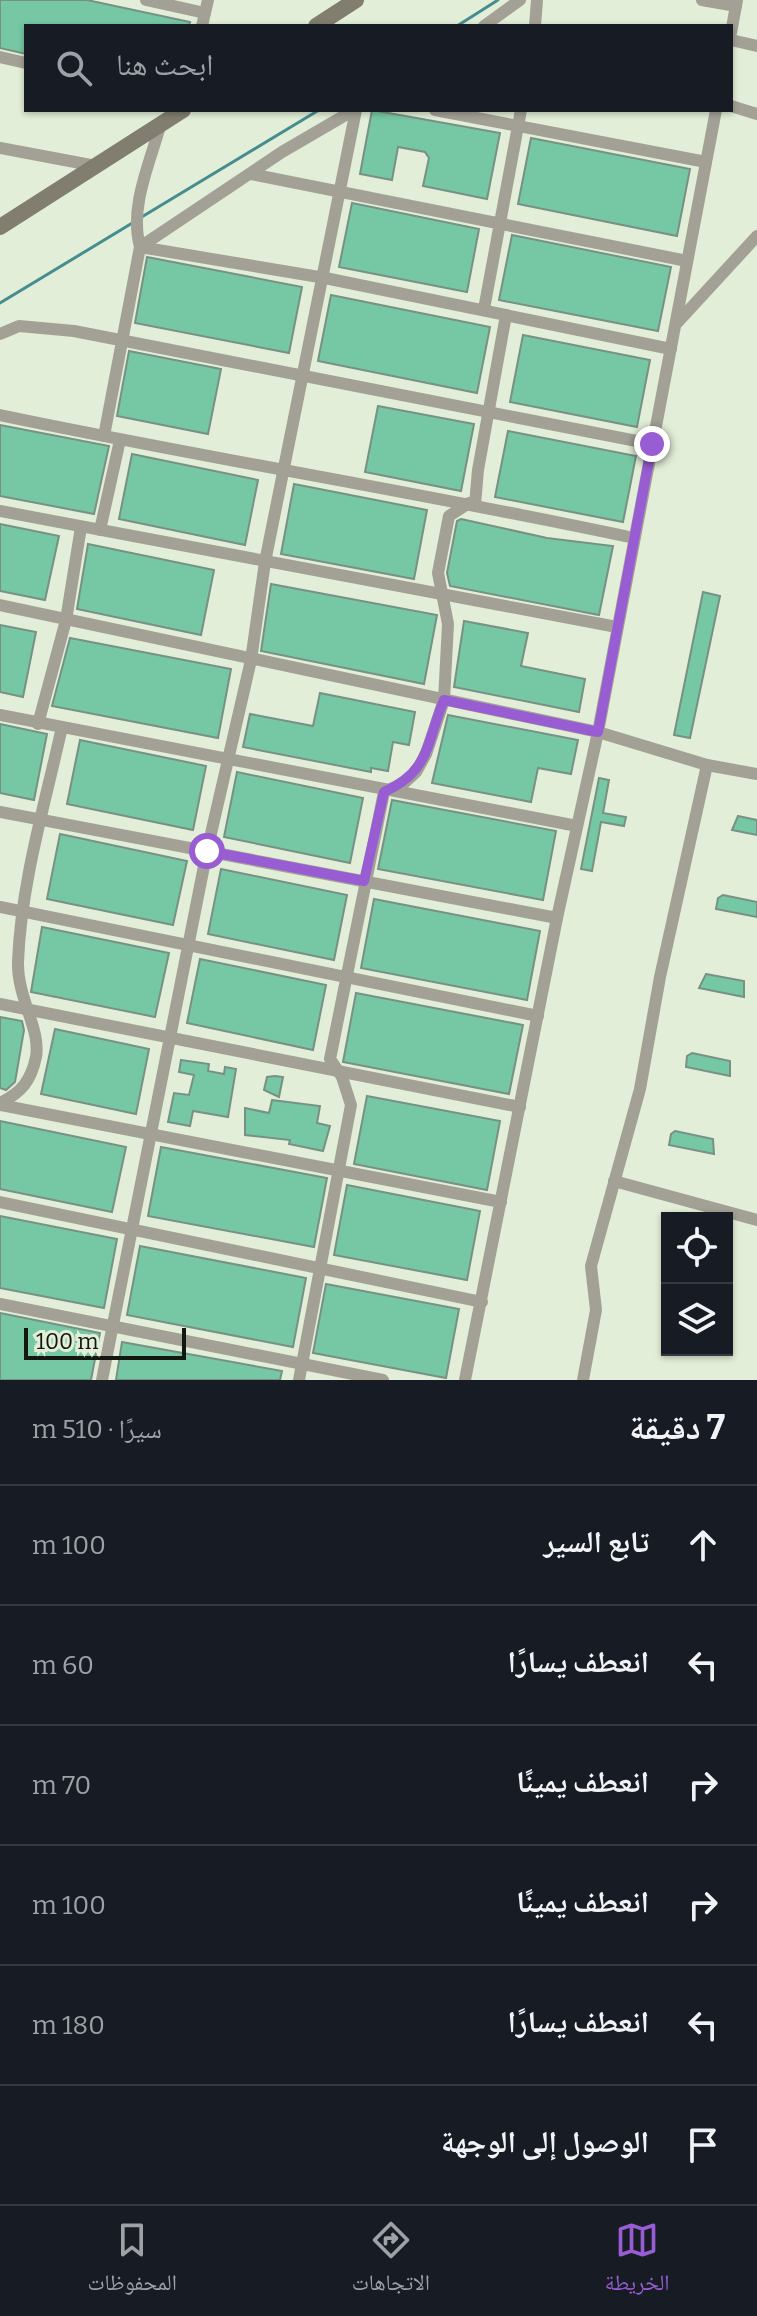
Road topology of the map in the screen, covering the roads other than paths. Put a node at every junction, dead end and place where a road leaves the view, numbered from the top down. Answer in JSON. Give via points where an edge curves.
{"nodes":[{"id":1,"x":146,"y":0,"type":"edge"},
{"id":2,"x":356,"y":0,"type":"edge"},
{"id":3,"x":520,"y":0,"type":"edge"},
{"id":4,"x":537,"y":0,"type":"edge"},
{"id":5,"x":702,"y":0,"type":"edge"},
{"id":6,"x":737,"y":3,"type":"edge"},
{"id":7,"x":205,"y":13,"type":"edge"},
{"id":8,"x":319,"y":24,"type":"edge"},
{"id":9,"x":487,"y":24,"type":"edge"},
{"id":10,"x":535,"y":24,"type":"edge"},
{"id":11,"x":733,"y":24,"type":"edge"},
{"id":12,"x":733,"y":40,"type":"edge"},
{"id":13,"x":757,"y":46,"type":"edge"},
{"id":14,"x":0,"y":57,"type":"edge"},
{"id":15,"x":24,"y":63,"type":"edge"},
{"id":16,"x":733,"y":107,"type":"edge"},
{"id":17,"x":180,"y":112,"type":"edge"},
{"id":18,"x":352,"y":112,"type":"edge"},
{"id":19,"x":355,"y":112,"type":"edge"},
{"id":20,"x":445,"y":112,"type":"edge"},
{"id":21,"x":521,"y":112,"type":"edge"},
{"id":22,"x":716,"y":112,"type":"edge"},
{"id":23,"x":757,"y":114,"type":"edge"},
{"id":24,"x":161,"y":123,"type":"junction"},
{"id":25,"x":518,"y":127,"type":"junction"},
{"id":26,"x":0,"y":148,"type":"edge"},
{"id":27,"x":706,"y":162,"type":"junction"},
{"id":28,"x":96,"y":166,"type":"junction"},
{"id":29,"x":251,"y":174,"type":"junction"},
{"id":30,"x":341,"y":192,"type":"junction"},
{"id":31,"x":500,"y":223,"type":"junction"},
{"id":32,"x":0,"y":227,"type":"edge"},
{"id":33,"x":757,"y":236,"type":"edge"},
{"id":34,"x":140,"y":247,"type":"junction"},
{"id":35,"x":687,"y":261,"type":"junction"},
{"id":36,"x":325,"y":278,"type":"junction"},
{"id":37,"x":484,"y":309,"type":"junction"},
{"id":38,"x":506,"y":315,"type":"junction"},
{"id":39,"x":675,"y":326,"type":"junction"},
{"id":40,"x":0,"y":334,"type":"edge"},
{"id":41,"x":121,"y":340,"type":"junction"},
{"id":42,"x":671,"y":349,"type":"junction"},
{"id":43,"x":303,"y":375,"type":"junction"},
{"id":44,"x":489,"y":412,"type":"junction"},
{"id":45,"x":0,"y":415,"type":"edge"},
{"id":46,"x":104,"y":436,"type":"junction"},
{"id":47,"x":120,"y":440,"type":"junction"},
{"id":48,"x":652,"y":444,"type":"junction"},
{"id":49,"x":283,"y":472,"type":"junction"},
{"id":50,"x":472,"y":504,"type":"junction"},
{"id":51,"x":0,"y":511,"type":"edge"},
{"id":52,"x":81,"y":527,"type":"junction"},
{"id":53,"x":100,"y":530,"type":"junction"},
{"id":54,"x":634,"y":538,"type":"junction"},
{"id":55,"x":265,"y":562,"type":"junction"},
{"id":56,"x":443,"y":594,"type":"junction"},
{"id":57,"x":0,"y":605,"type":"edge"},
{"id":58,"x":66,"y":620,"type":"junction"},
{"id":59,"x":617,"y":627,"type":"junction"},
{"id":60,"x":251,"y":660,"type":"junction"},
{"id":61,"x":444,"y":700,"type":"junction"},
{"id":62,"x":0,"y":715,"type":"edge"},
{"id":63,"x":38,"y":724,"type":"junction"},
{"id":64,"x":62,"y":727,"type":"junction"},
{"id":65,"x":598,"y":732,"type":"junction"},
{"id":66,"x":226,"y":761,"type":"junction"},
{"id":67,"x":707,"y":765,"type":"junction"},
{"id":68,"x":757,"y":774,"type":"edge"},
{"id":69,"x":384,"y":792,"type":"junction"},
{"id":70,"x":0,"y":812,"type":"edge"},
{"id":71,"x":42,"y":820,"type":"junction"},
{"id":72,"x":577,"y":826,"type":"junction"},
{"id":73,"x":207,"y":851,"type":"junction"},
{"id":74,"x":364,"y":881,"type":"junction"},
{"id":75,"x":0,"y":907,"type":"edge"},
{"id":76,"x":22,"y":912,"type":"junction"},
{"id":77,"x":557,"y":918,"type":"junction"},
{"id":78,"x":188,"y":946,"type":"junction"},
{"id":79,"x":344,"y":978,"type":"junction"},
{"id":80,"x":0,"y":1004,"type":"edge"},
{"id":81,"x":24,"y":1008,"type":"junction"},
{"id":82,"x":538,"y":1016,"type":"junction"},
{"id":83,"x":170,"y":1036,"type":"junction"},
{"id":84,"x":336,"y":1069,"type":"junction"},
{"id":85,"x":0,"y":1104,"type":"edge"},
{"id":86,"x":520,"y":1107,"type":"junction"},
{"id":87,"x":152,"y":1135,"type":"junction"},
{"id":88,"x":339,"y":1172,"type":"junction"},
{"id":89,"x":614,"y":1181,"type":"junction"},
{"id":90,"x":0,"y":1202,"type":"edge"},
{"id":91,"x":501,"y":1202,"type":"junction"},
{"id":92,"x":757,"y":1220,"type":"edge"},
{"id":93,"x":133,"y":1229,"type":"junction"},
{"id":94,"x":322,"y":1268,"type":"junction"},
{"id":95,"x":482,"y":1302,"type":"junction"},
{"id":96,"x":0,"y":1304,"type":"edge"},
{"id":97,"x":113,"y":1326,"type":"junction"},
{"id":98,"x":302,"y":1362,"type":"junction"},
{"id":99,"x":102,"y":1380,"type":"edge"},
{"id":100,"x":299,"y":1380,"type":"edge"},
{"id":101,"x":383,"y":1380,"type":"edge"},
{"id":102,"x":465,"y":1380,"type":"edge"},
{"id":103,"x":583,"y":1380,"type":"edge"}],
"edges":[{"from":1,"to":7,"type":"street"},
{"from":2,"to":8,"type":"street"},
{"from":3,"to":9,"type":"street"},
{"from":4,"to":10,"type":"street"},
{"from":5,"to":6,"type":"street"},
{"from":6,"to":11,"type":"street"},
{"from":12,"to":13,"type":"street"},
{"from":14,"to":15,"type":"street"},
{"from":16,"to":23,"type":"street"},
{"from":17,"to":24,"type":"street"},
{"from":18,"to":29,"type":"street"},
{"from":19,"to":30,"type":"street"},
{"from":20,"to":25,"type":"street"},
{"from":21,"to":25,"type":"street"},
{"from":22,"to":27,"type":"street"},
{"from":24,"to":28,"type":"street"},
{"from":24,"to":34,"type":"street","via":[[136,209]]},
{"from":25,"to":27,"type":"street"},
{"from":25,"to":31,"type":"street"},
{"from":26,"to":28,"type":"street"},
{"from":27,"to":35,"type":"street"},
{"from":28,"to":32,"type":"street"},
{"from":29,"to":30,"type":"street"},
{"from":29,"to":34,"type":"street"},
{"from":30,"to":31,"type":"street"},
{"from":30,"to":36,"type":"street"},
{"from":31,"to":35,"type":"street"},
{"from":31,"to":37,"type":"street"},
{"from":33,"to":39,"type":"street"},
{"from":34,"to":36,"type":"street"},
{"from":34,"to":41,"type":"street"},
{"from":35,"to":39,"type":"street"},
{"from":36,"to":37,"type":"street"},
{"from":36,"to":43,"type":"street"},
{"from":37,"to":38,"type":"street"},
{"from":38,"to":42,"type":"street"},
{"from":38,"to":44,"type":"street"},
{"from":39,"to":42,"type":"street"},
{"from":40,"to":41,"type":"street","via":[[19,326],[46,327]]},
{"from":41,"to":43,"type":"street"},
{"from":41,"to":46,"type":"street"},
{"from":42,"to":48,"type":"street"},
{"from":43,"to":44,"type":"street"},
{"from":43,"to":49,"type":"street"},
{"from":44,"to":48,"type":"street"},
{"from":44,"to":50,"type":"street"},
{"from":45,"to":46,"type":"street"},
{"from":46,"to":47,"type":"street"},
{"from":47,"to":49,"type":"street"},
{"from":47,"to":53,"type":"street"},
{"from":48,"to":54,"type":"street"},
{"from":49,"to":50,"type":"street"},
{"from":49,"to":55,"type":"street"},
{"from":50,"to":54,"type":"street"},
{"from":50,"to":56,"type":"street","via":[[455,510],[445,526],[438,573]]},
{"from":51,"to":52,"type":"street"},
{"from":52,"to":53,"type":"street"},
{"from":52,"to":58,"type":"street"},
{"from":53,"to":55,"type":"street"},
{"from":54,"to":59,"type":"street"},
{"from":55,"to":56,"type":"street"},
{"from":55,"to":60,"type":"street"},
{"from":56,"to":59,"type":"street"},
{"from":56,"to":61,"type":"street","via":[[449,632]]},
{"from":57,"to":58,"type":"street"},
{"from":58,"to":60,"type":"street"},
{"from":58,"to":63,"type":"street"},
{"from":59,"to":65,"type":"street"},
{"from":60,"to":61,"type":"street"},
{"from":60,"to":66,"type":"street"},
{"from":61,"to":65,"type":"street"},
{"from":61,"to":69,"type":"street","via":[[416,772]]},
{"from":62,"to":63,"type":"street"},
{"from":63,"to":64,"type":"street"},
{"from":64,"to":66,"type":"street"},
{"from":64,"to":71,"type":"street"},
{"from":65,"to":67,"type":"street"},
{"from":65,"to":72,"type":"street"},
{"from":66,"to":69,"type":"street"},
{"from":66,"to":73,"type":"street"},
{"from":67,"to":68,"type":"street"},
{"from":67,"to":89,"type":"street","via":[[640,1089]]},
{"from":69,"to":72,"type":"street"},
{"from":69,"to":74,"type":"street"},
{"from":70,"to":71,"type":"street"},
{"from":71,"to":73,"type":"street"},
{"from":71,"to":76,"type":"street"},
{"from":72,"to":77,"type":"street"},
{"from":73,"to":74,"type":"street"},
{"from":73,"to":78,"type":"street"},
{"from":74,"to":77,"type":"street"},
{"from":74,"to":79,"type":"street"},
{"from":75,"to":76,"type":"street"},
{"from":76,"to":78,"type":"street"},
{"from":76,"to":81,"type":"street","via":[[18,965]]},
{"from":77,"to":82,"type":"street"},
{"from":78,"to":79,"type":"street"},
{"from":78,"to":83,"type":"street"},
{"from":79,"to":82,"type":"street"},
{"from":79,"to":84,"type":"street","via":[[330,1051]]},
{"from":80,"to":81,"type":"street"},
{"from":81,"to":83,"type":"street"},
{"from":81,"to":85,"type":"street","via":[[37,1046],[34,1066],[24,1088]]},
{"from":82,"to":86,"type":"street"},
{"from":83,"to":84,"type":"street"},
{"from":83,"to":87,"type":"street"},
{"from":84,"to":86,"type":"street"},
{"from":84,"to":88,"type":"street","via":[[351,1105]]},
{"from":85,"to":87,"type":"street"},
{"from":86,"to":91,"type":"street"},
{"from":87,"to":88,"type":"street"},
{"from":87,"to":93,"type":"street"},
{"from":88,"to":91,"type":"street"},
{"from":88,"to":94,"type":"street"},
{"from":89,"to":92,"type":"street"},
{"from":89,"to":103,"type":"street","via":[[591,1266],[596,1310]]},
{"from":90,"to":93,"type":"street"},
{"from":91,"to":95,"type":"street"},
{"from":93,"to":94,"type":"street"},
{"from":93,"to":97,"type":"street"},
{"from":94,"to":95,"type":"street"},
{"from":94,"to":98,"type":"street"},
{"from":95,"to":102,"type":"street"},
{"from":96,"to":97,"type":"street"},
{"from":97,"to":98,"type":"street"},
{"from":97,"to":99,"type":"street"},
{"from":98,"to":100,"type":"street"},
{"from":98,"to":101,"type":"street"}]}
